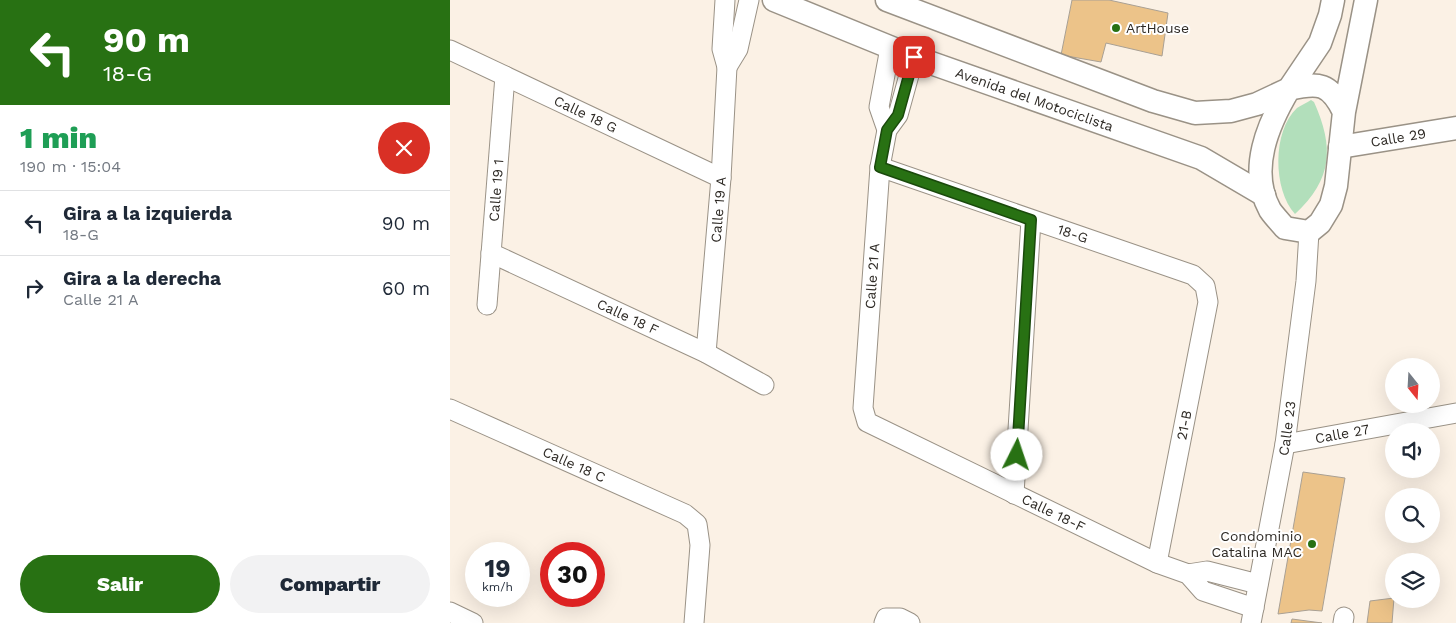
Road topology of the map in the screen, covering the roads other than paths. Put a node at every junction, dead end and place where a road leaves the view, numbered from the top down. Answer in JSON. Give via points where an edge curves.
{"nodes":[{"id":1,"x":725,"y":0,"type":"edge"},
{"id":2,"x":749,"y":0,"type":"edge"},
{"id":3,"x":774,"y":0,"type":"edge"},
{"id":4,"x":887,"y":0,"type":"edge"},
{"id":5,"x":1333,"y":0,"type":"edge"},
{"id":6,"x":1366,"y":0,"type":"edge"},
{"id":7,"x":890,"y":48,"type":"junction"},
{"id":8,"x":450,"y":50,"type":"edge"},
{"id":9,"x":914,"y":57,"type":"junction"},
{"id":10,"x":728,"y":67,"type":"junction"},
{"id":11,"x":505,"y":76,"type":"junction"},
{"id":12,"x":1289,"y":89,"type":"junction"},
{"id":13,"x":1344,"y":112,"type":"junction"},
{"id":14,"x":1456,"y":128,"type":"edge"},
{"id":15,"x":887,"y":130,"type":"junction"},
{"id":16,"x":1340,"y":147,"type":"junction"},
{"id":17,"x":880,"y":167,"type":"junction"},
{"id":18,"x":721,"y":178,"type":"junction"},
{"id":19,"x":1264,"y":195,"type":"junction"},
{"id":20,"x":1031,"y":220,"type":"junction"},
{"id":21,"x":1309,"y":232,"type":"junction"},
{"id":22,"x":491,"y":254,"type":"junction"},
{"id":23,"x":1205,"y":286,"type":"joint"},
{"id":24,"x":487,"y":304,"type":"dead end"},
{"id":25,"x":706,"y":353,"type":"junction"},
{"id":26,"x":764,"y":385,"type":"dead end"},
{"id":27,"x":450,"y":409,"type":"edge"},
{"id":28,"x":1456,"y":413,"type":"edge"},
{"id":29,"x":867,"y":422,"type":"joint"},
{"id":30,"x":1285,"y":444,"type":"junction"},
{"id":31,"x":1014,"y":494,"type":"junction"},
{"id":32,"x":1157,"y":563,"type":"junction"},
{"id":33,"x":1188,"y":574,"type":"junction"},
{"id":34,"x":1258,"y":584,"type":"junction"},
{"id":35,"x":450,"y":612,"type":"edge"},
{"id":36,"x":1252,"y":615,"type":"edge"},
{"id":37,"x":885,"y":621,"type":"edge"},
{"id":38,"x":472,"y":623,"type":"edge"},
{"id":39,"x":694,"y":623,"type":"edge"},
{"id":40,"x":910,"y":623,"type":"edge"}],
"edges":[{"from":1,"to":10,"type":"street","name":"Calle 19 A","via":[[722,49]]},
{"from":2,"to":10,"type":"street","name":"Calle 19 A","via":[[738,49]]},
{"from":3,"to":7,"type":"street","name":"Avenida del Motociclista"},
{"from":4,"to":12,"type":"street","via":[[1153,101],[1195,112],[1231,111],[1257,104]]},
{"from":5,"to":12,"type":"street","via":[[1320,43]]},
{"from":6,"to":13,"type":"street"},
{"from":7,"to":9,"type":"street","name":"Avenida del Motociclista"},
{"from":7,"to":15,"type":"street","name":"Calle 21 A","via":[[879,107]]},
{"from":8,"to":11,"type":"street","name":"Calle 18 G"},
{"from":9,"to":15,"type":"street","name":"Calle 21 A","via":[[898,115]]},
{"from":9,"to":19,"type":"street","name":"Avenida del Motociclista","via":[[1201,158]]},
{"from":10,"to":18,"type":"street","name":"Calle 19 A"},
{"from":11,"to":18,"type":"street","name":"Calle 18 G"},
{"from":11,"to":22,"type":"street","name":"Calle 19 1"},
{"from":12,"to":13,"type":"street","via":[[1309,84],[1322,85],[1336,96]]},
{"from":12,"to":19,"type":"street","via":[[1272,117],[1264,143],[1260,169]]},
{"from":13,"to":16,"type":"street"},
{"from":14,"to":16,"type":"street","name":"Calle 29"},
{"from":15,"to":17,"type":"street","name":"Calle 21 A"},
{"from":16,"to":21,"type":"street","via":[[1336,186],[1330,205],[1320,223]]},
{"from":17,"to":20,"type":"street","name":"18-G"},
{"from":17,"to":29,"type":"street","name":"Calle 21 A","via":[[863,408]]},
{"from":18,"to":25,"type":"street","name":"Calle 19 A"},
{"from":19,"to":21,"type":"street","via":[[1270,210],[1285,228]]},
{"from":20,"to":23,"type":"street","name":"18-G","via":[[1192,275]]},
{"from":20,"to":31,"type":"street"},
{"from":21,"to":30,"type":"street","name":"Calle 23","via":[[1306,281]]},
{"from":22,"to":24,"type":"street","name":"Calle 19 1"},
{"from":22,"to":25,"type":"street","name":"Calle 18 F"},
{"from":23,"to":32,"type":"street","name":"21-B","via":[[1208,302]]},
{"from":25,"to":26,"type":"street","name":"Calle 18 F"},
{"from":27,"to":39,"type":"street","name":"Calle 18 C","via":[[685,514],[697,524],[700,544]]},
{"from":28,"to":30,"type":"street","name":"Calle 27"},
{"from":29,"to":31,"type":"street","name":"Calle 18-F"},
{"from":30,"to":34,"type":"street","name":"Calle 23"},
{"from":31,"to":32,"type":"street","name":"Calle 18-F"},
{"from":32,"to":33,"type":"street","name":"Calle 18-F"},
{"from":33,"to":34,"type":"street","name":"Calle 18-F","via":[[1207,571]]},
{"from":33,"to":36,"type":"street","name":"Calle 18-F","via":[[1203,591]]},
{"from":34,"to":36,"type":"street","name":"Calle 23"},
{"from":35,"to":38,"type":"street"},
{"from":37,"to":40,"type":"street","via":[[900,618]]}]}
